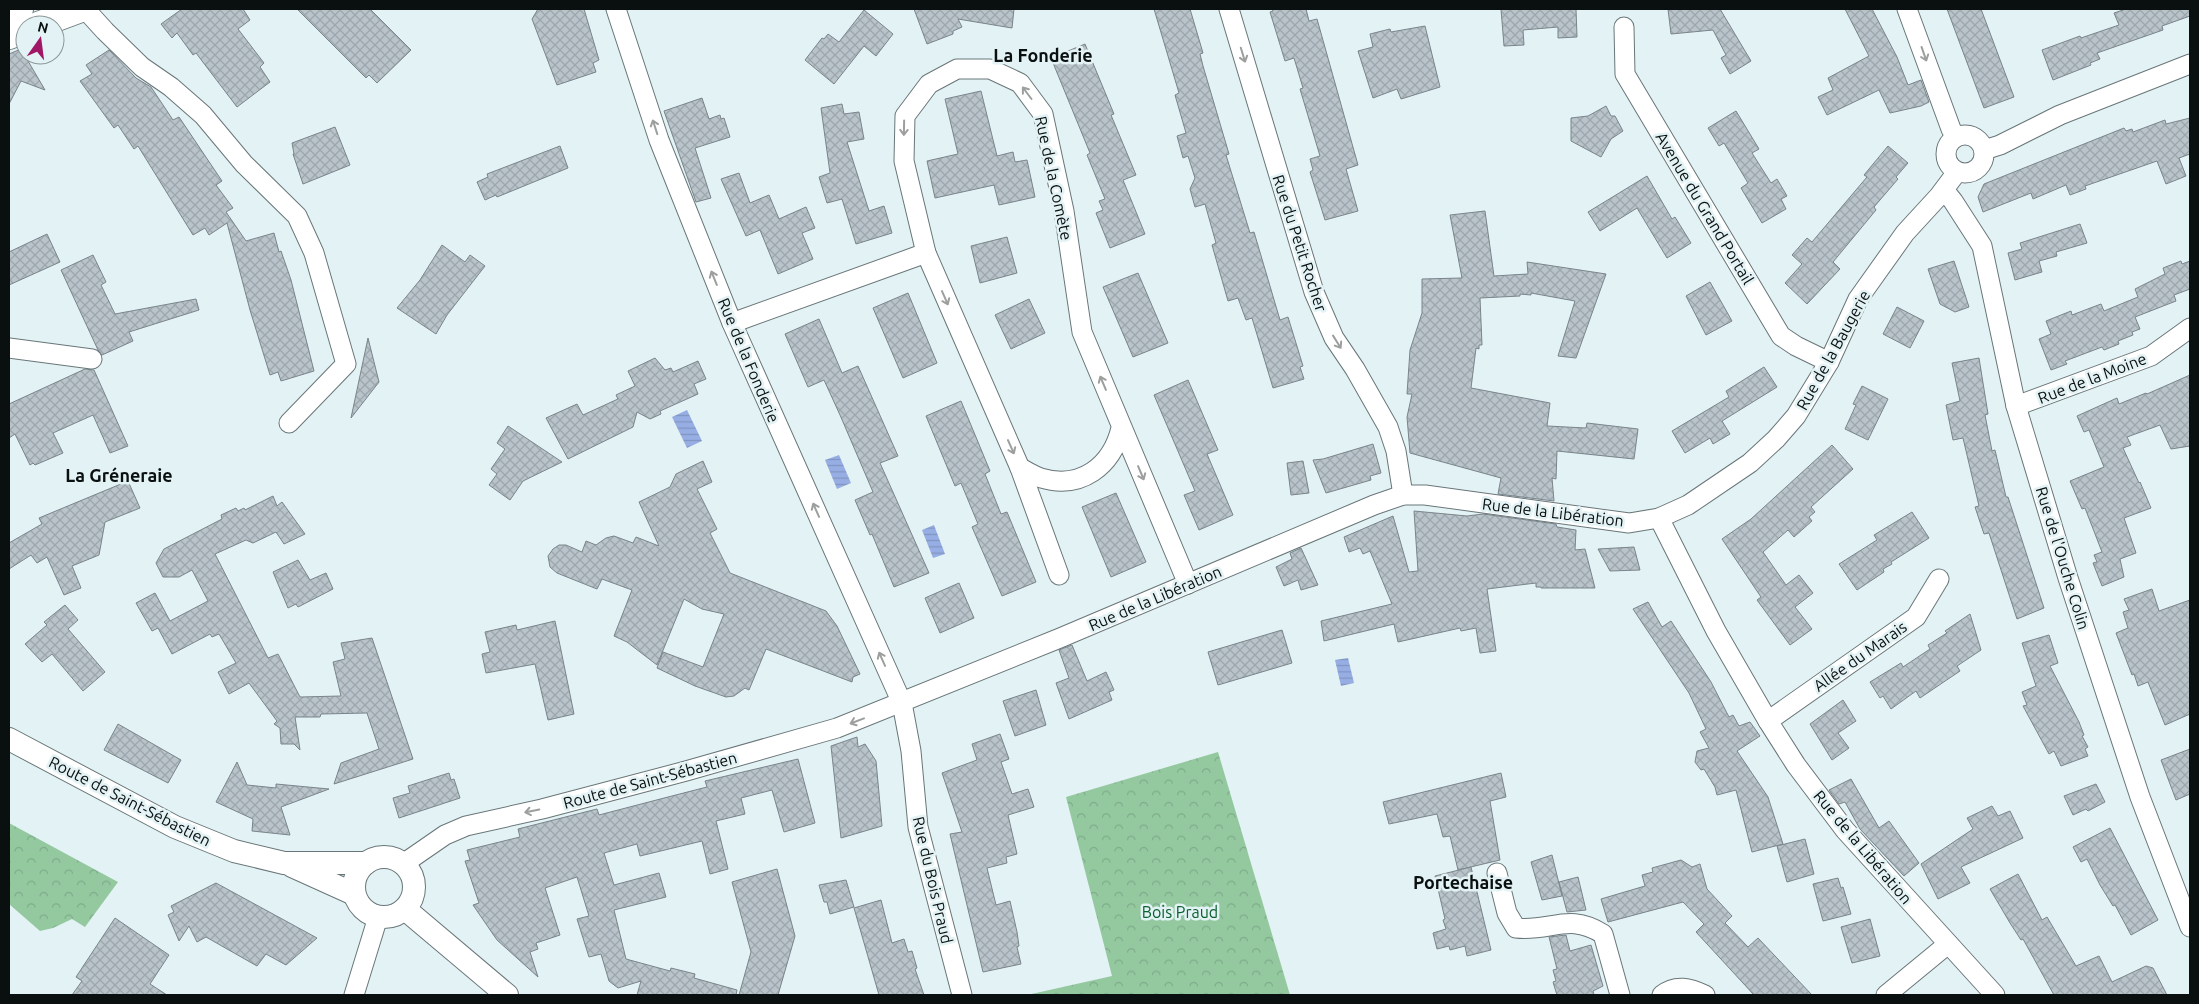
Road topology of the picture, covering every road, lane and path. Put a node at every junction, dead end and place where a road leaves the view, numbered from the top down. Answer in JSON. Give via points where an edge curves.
{"nodes":[{"id":1,"x":20,"y":9,"type":"edge"},
{"id":2,"x":81,"y":9,"type":"edge"},
{"id":3,"x":86,"y":9,"type":"edge"},
{"id":4,"x":616,"y":9,"type":"edge"},
{"id":5,"x":1229,"y":9,"type":"edge"},
{"id":6,"x":1907,"y":9,"type":"edge"},
{"id":7,"x":65,"y":15,"type":"edge"},
{"id":8,"x":9,"y":16,"type":"edge"},
{"id":9,"x":1624,"y":27,"type":"dead end"},
{"id":10,"x":2190,"y":64,"type":"edge"},
{"id":11,"x":1956,"y":137,"type":"junction"},
{"id":12,"x":1984,"y":150,"type":"junction"},
{"id":13,"x":1957,"y":172,"type":"junction"},
{"id":14,"x":1944,"y":190,"type":"junction"},
{"id":15,"x":926,"y":253,"type":"junction"},
{"id":16,"x":732,"y":323,"type":"junction"},
{"id":17,"x":2190,"y":328,"type":"edge"},
{"id":18,"x":9,"y":348,"type":"edge"},
{"id":19,"x":92,"y":360,"type":"dead end"},
{"id":20,"x":1829,"y":362,"type":"junction"},
{"id":21,"x":2016,"y":406,"type":"junction"},
{"id":22,"x":289,"y":423,"type":"dead end"},
{"id":23,"x":1121,"y":428,"type":"junction"},
{"id":24,"x":1020,"y":468,"type":"junction"},
{"id":25,"x":1403,"y":495,"type":"junction"},
{"id":26,"x":1659,"y":518,"type":"junction"},
{"id":27,"x":1059,"y":575,"type":"dead end"},
{"id":28,"x":1939,"y":579,"type":"dead end"},
{"id":29,"x":1188,"y":584,"type":"junction"},
{"id":30,"x":902,"y":703,"type":"junction"},
{"id":31,"x":1768,"y":720,"type":"junction"},
{"id":32,"x":9,"y":739,"type":"edge"},
{"id":33,"x":284,"y":863,"type":"junction"},
{"id":34,"x":366,"y":863,"type":"junction"},
{"id":35,"x":403,"y":864,"type":"junction"},
{"id":36,"x":1497,"y":873,"type":"dead end"},
{"id":37,"x":354,"y":894,"type":"junction"},
{"id":38,"x":405,"y":909,"type":"junction"},
{"id":39,"x":378,"y":917,"type":"junction"},
{"id":40,"x":2190,"y":928,"type":"edge"},
{"id":41,"x":1948,"y":944,"type":"junction"},
{"id":42,"x":354,"y":995,"type":"edge"},
{"id":43,"x":507,"y":995,"type":"edge"},
{"id":44,"x":962,"y":995,"type":"edge"},
{"id":45,"x":1620,"y":995,"type":"edge"},
{"id":46,"x":1662,"y":995,"type":"edge"},
{"id":47,"x":1705,"y":995,"type":"edge"},
{"id":48,"x":1886,"y":995,"type":"edge"},
{"id":49,"x":1995,"y":995,"type":"edge"}],
"edges":[{"from":1,"to":8,"type":"main road"},
{"from":2,"to":7,"type":"main road"},
{"from":3,"to":22,"type":"street","via":[[142,67],[203,115],[244,164],[296,216],[314,253],[346,364]]},
{"from":16,"to":4,"type":"street","name":"Rue de la Fonderie","one_way":true,"via":[[662,148]]},
{"from":5,"to":25,"type":"street","name":"Rue du Petit Rocher","one_way":true,"via":[[1314,292],[1334,338],[1388,427],[1396,451]]},
{"from":6,"to":11,"type":"street","one_way":true},
{"from":9,"to":20,"type":"street","name":"Avenue du Grand Portail","via":[[1625,74],[1781,336]]},
{"from":10,"to":12,"type":"street","via":[[2060,115]]},
{"from":11,"to":12,"type":"street","via":[[1972,136]]},
{"from":11,"to":13,"type":"street","via":[[1946,152],[1948,164]]},
{"from":12,"to":13,"type":"street","via":[[1983,162],[1975,171]]},
{"from":13,"to":14,"type":"street","name":"Rue de la Baugerie"},
{"from":14,"to":20,"type":"street","name":"Rue de la Baugerie","via":[[1905,233],[1858,300]]},
{"from":14,"to":21,"type":"street","name":"Rue de l'Ouche Colin","via":[[1982,246]]},
{"from":15,"to":16,"type":"street"},
{"from":23,"to":15,"type":"street","name":"Rue de la Comète","one_way":true,"via":[[1082,332],[1064,211],[1043,114],[1020,83],[990,69],[957,69],[929,84],[904,116],[904,161]]},
{"from":15,"to":24,"type":"street","name":"Rue de la Comète","one_way":true},
{"from":30,"to":16,"type":"street","name":"Rue de la Fonderie","one_way":true},
{"from":17,"to":21,"type":"street","name":"Rue de la Moine","via":[[2151,356]]},
{"from":18,"to":19,"type":"street"},
{"from":20,"to":26,"type":"street","name":"Rue de la Baugerie","via":[[1796,416],[1776,439],[1728,480],[1688,505]]},
{"from":21,"to":40,"type":"street","name":"Rue de l'Ouche Colin","via":[[2140,797]]},
{"from":23,"to":24,"type":"street","via":[[1118,443],[1104,464],[1083,477],[1054,481]]},
{"from":23,"to":29,"type":"street","name":"Rue de la Comète","one_way":true},
{"from":24,"to":27,"type":"street","name":"Rue de la Comète"},
{"from":25,"to":26,"type":"street","name":"Rue de la Libération","via":[[1630,522]]},
{"from":25,"to":29,"type":"street","name":"Rue de la Libération"},
{"from":26,"to":31,"type":"street","name":"Rue de la Libération","via":[[1716,631]]},
{"from":28,"to":31,"type":"street","name":"Allée du Marais","via":[[1916,617]]},
{"from":29,"to":30,"type":"street","name":"Rue de la Libération"},
{"from":30,"to":35,"type":"street","name":"Route de Saint-Sébastien","one_way":true,"via":[[777,746],[466,826],[445,835]]},
{"from":30,"to":44,"type":"street","name":"Rue du Bois Praud","via":[[912,750],[918,827]]},
{"from":31,"to":41,"type":"street","name":"Rue de la Libération","via":[[1830,812]]},
{"from":32,"to":33,"type":"street","name":"Route de Saint-Sébastien","via":[[132,806],[203,840]]},
{"from":33,"to":34,"type":"street","name":"Route de Saint-Sébastien"},
{"from":33,"to":37,"type":"street","name":"Route de Saint-Sébastien"},
{"from":34,"to":35,"type":"street","via":[[387,857]]},
{"from":34,"to":37,"type":"street","via":[[356,875]]},
{"from":35,"to":38,"type":"street","via":[[411,873],[414,888]]},
{"from":36,"to":45,"type":"street","via":[[1507,913],[1516,928],[1532,930],[1569,922],[1590,926],[1603,934]]},
{"from":37,"to":39,"type":"street","via":[[364,910]]},
{"from":38,"to":39,"type":"street","via":[[392,917]]},
{"from":38,"to":43,"type":"street"},
{"from":39,"to":42,"type":"street"},
{"from":41,"to":48,"type":"street"},
{"from":41,"to":49,"type":"street","name":"Rue de la Libération"},
{"from":46,"to":47,"type":"street","via":[[1674,988],[1690,988]]}]}
